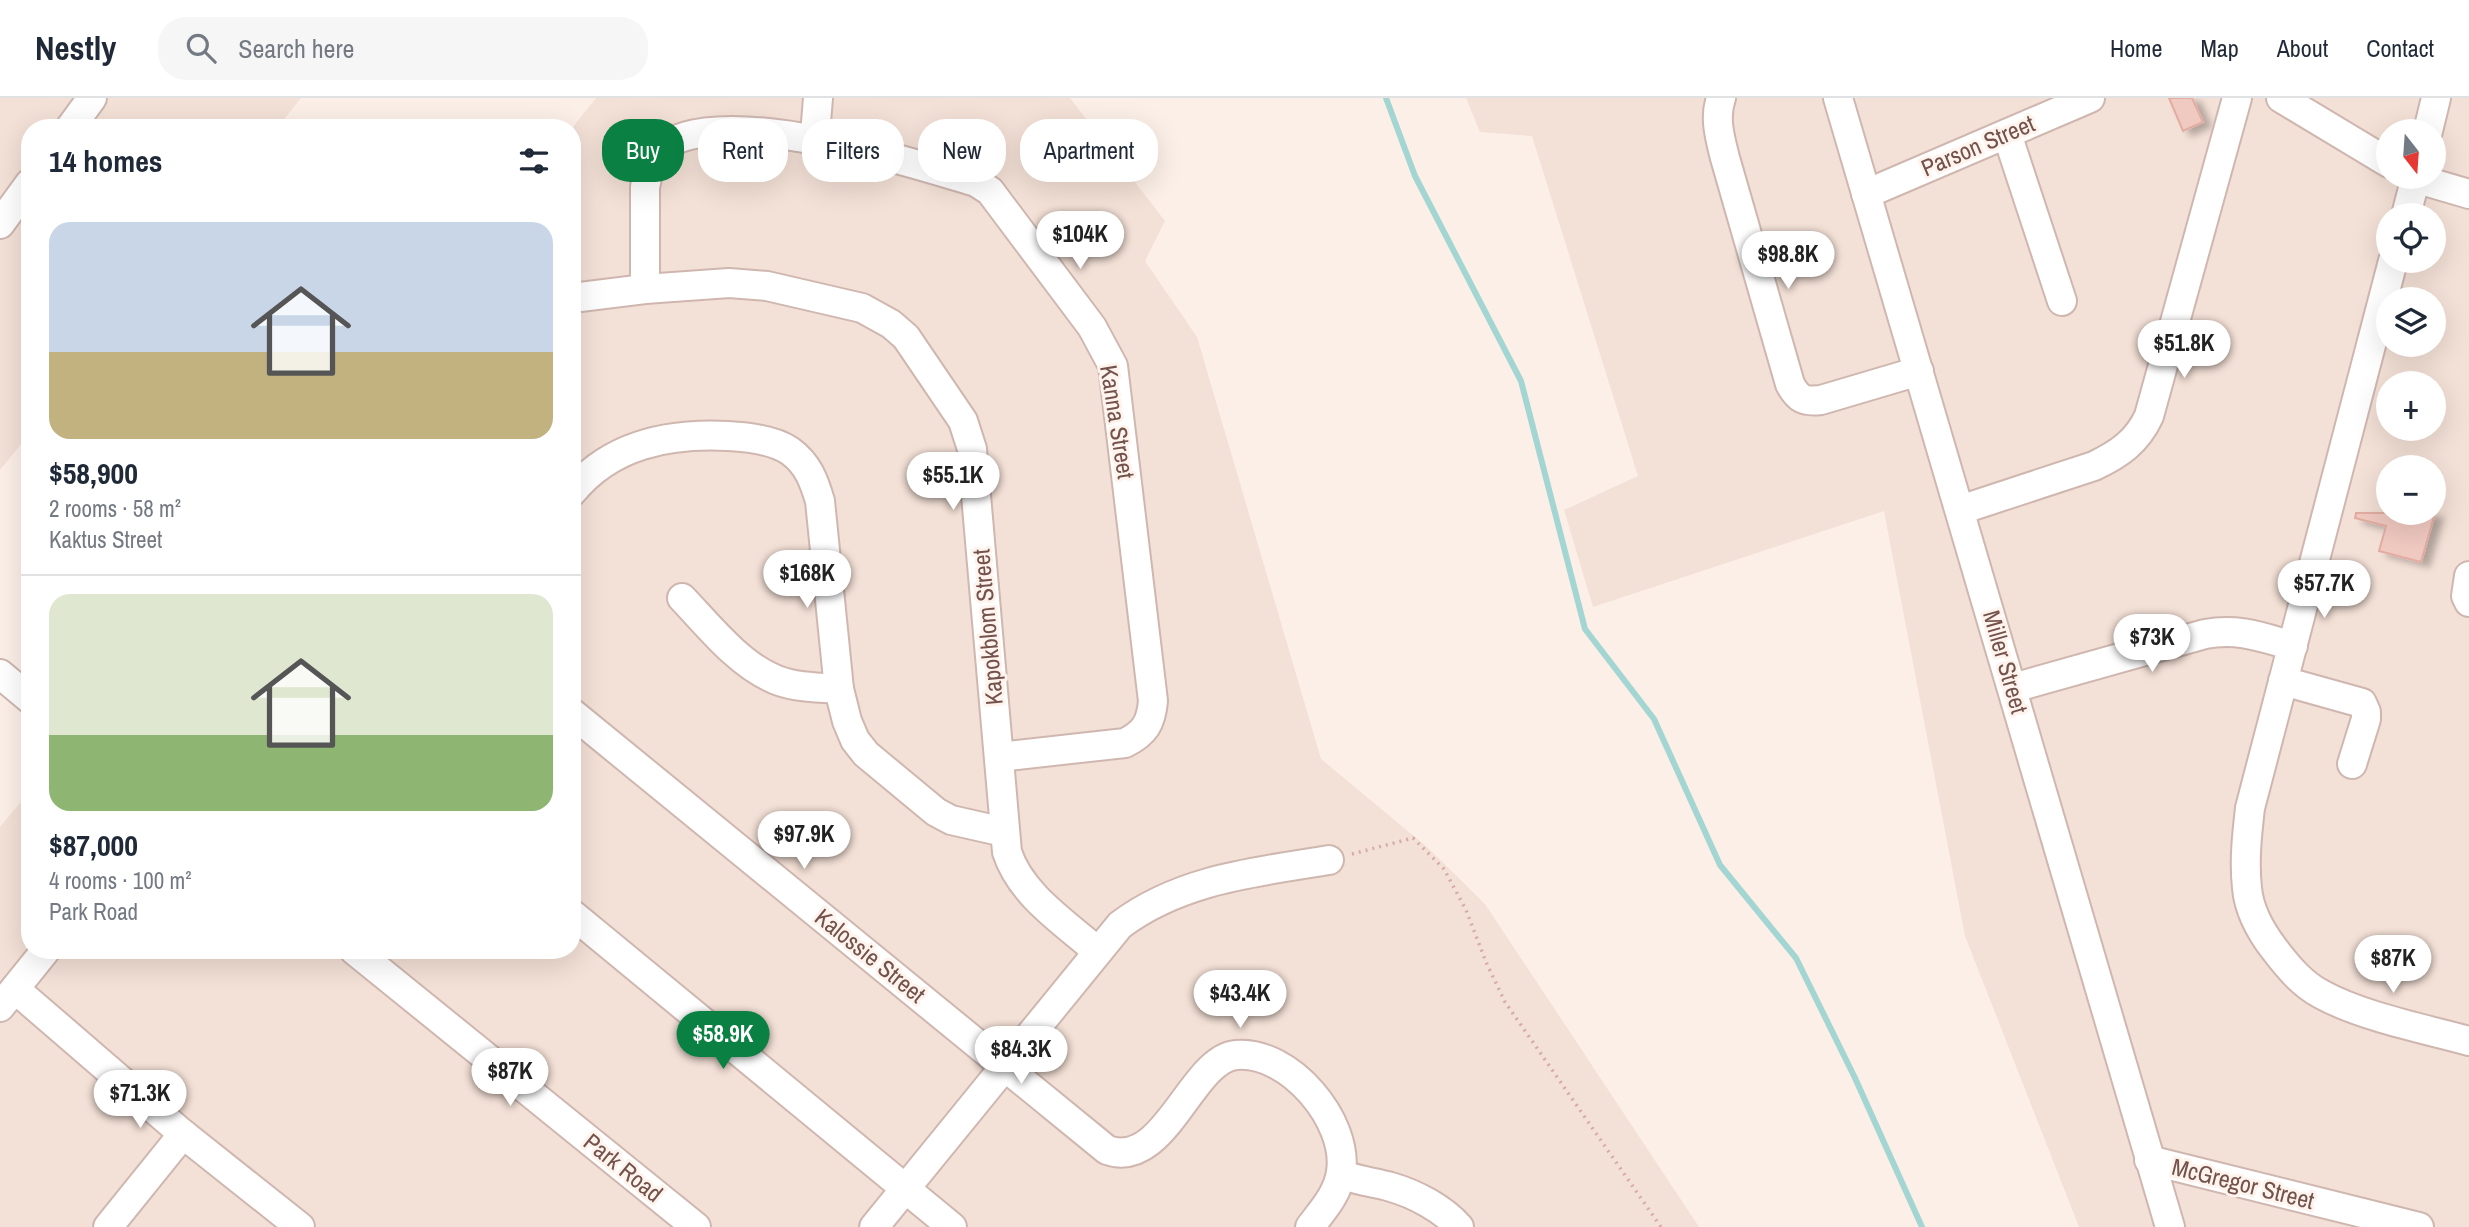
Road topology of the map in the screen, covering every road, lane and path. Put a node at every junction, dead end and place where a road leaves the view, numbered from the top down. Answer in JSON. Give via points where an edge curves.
{"nodes":[{"id":1,"x":92,"y":98,"type":"edge"},
{"id":2,"x":818,"y":98,"type":"edge"},
{"id":3,"x":1721,"y":98,"type":"edge"},
{"id":4,"x":1838,"y":98,"type":"edge"},
{"id":5,"x":2090,"y":98,"type":"edge"},
{"id":6,"x":2238,"y":98,"type":"edge"},
{"id":7,"x":2281,"y":98,"type":"edge"},
{"id":8,"x":2436,"y":98,"type":"edge"},
{"id":9,"x":77,"y":119,"type":"edge"},
{"id":10,"x":816,"y":119,"type":"edge"},
{"id":11,"x":2431,"y":119,"type":"edge"},
{"id":12,"x":802,"y":134,"type":"edge"},
{"id":13,"x":2007,"y":134,"type":"junction"},
{"id":14,"x":2376,"y":155,"type":"edge"},
{"id":15,"x":904,"y":161,"type":"edge"},
{"id":16,"x":2446,"y":187,"type":"edge"},
{"id":17,"x":1867,"y":194,"type":"junction"},
{"id":18,"x":2469,"y":194,"type":"edge"},
{"id":19,"x":21,"y":195,"type":"edge"},
{"id":20,"x":0,"y":224,"type":"edge"},
{"id":21,"x":2390,"y":273,"type":"edge"},
{"id":22,"x":645,"y":289,"type":"junction"},
{"id":23,"x":581,"y":297,"type":"edge"},
{"id":24,"x":2062,"y":301,"type":"dead end"},
{"id":25,"x":1919,"y":371,"type":"junction"},
{"id":26,"x":581,"y":482,"type":"edge"},
{"id":27,"x":1960,"y":510,"type":"junction"},
{"id":28,"x":682,"y":598,"type":"dead end"},
{"id":29,"x":2293,"y":646,"type":"junction"},
{"id":30,"x":0,"y":674,"type":"edge"},
{"id":31,"x":2283,"y":681,"type":"junction"},
{"id":32,"x":2013,"y":688,"type":"junction"},
{"id":33,"x":839,"y":689,"type":"junction"},
{"id":34,"x":21,"y":692,"type":"edge"},
{"id":35,"x":581,"y":720,"type":"edge"},
{"id":36,"x":999,"y":757,"type":"junction"},
{"id":37,"x":2352,"y":764,"type":"dead end"},
{"id":38,"x":1004,"y":832,"type":"junction"},
{"id":39,"x":1329,"y":860,"type":"joint"},
{"id":40,"x":581,"y":921,"type":"edge"},
{"id":41,"x":1097,"y":951,"type":"junction"},
{"id":42,"x":39,"y":959,"type":"edge"},
{"id":43,"x":365,"y":959,"type":"edge"},
{"id":44,"x":8,"y":998,"type":"edge"},
{"id":45,"x":2469,"y":1041,"type":"edge"},
{"id":46,"x":1005,"y":1067,"type":"junction"},
{"id":47,"x":183,"y":1134,"type":"junction"},
{"id":48,"x":2149,"y":1160,"type":"junction"},
{"id":49,"x":1341,"y":1174,"type":"junction"},
{"id":50,"x":905,"y":1189,"type":"junction"},
{"id":51,"x":108,"y":1227,"type":"edge"},
{"id":52,"x":300,"y":1227,"type":"edge"},
{"id":53,"x":696,"y":1227,"type":"edge"},
{"id":54,"x":874,"y":1227,"type":"edge"},
{"id":55,"x":952,"y":1227,"type":"edge"},
{"id":56,"x":1310,"y":1227,"type":"edge"},
{"id":57,"x":1458,"y":1227,"type":"edge"},
{"id":58,"x":1661,"y":1227,"type":"edge"},
{"id":59,"x":2170,"y":1227,"type":"edge"},
{"id":60,"x":2420,"y":1227,"type":"edge"}],
"edges":[{"from":1,"to":9,"type":"street"},
{"from":2,"to":10,"type":"street"},
{"from":3,"to":25,"type":"street","via":[[1718,126],[1725,158],[1796,396],[1821,400]]},
{"from":4,"to":17,"type":"street","name":"Miller Street"},
{"from":5,"to":13,"type":"street","name":"Parson Street"},
{"from":6,"to":27,"type":"street","via":[[2142,431],[2129,446],[2094,466]]},
{"from":7,"to":14,"type":"street"},
{"from":8,"to":11,"type":"street"},
{"from":12,"to":22,"type":"street","name":"Kanna Street","via":[[717,127],[680,137],[658,150],[645,187]]},
{"from":13,"to":17,"type":"street","name":"Parson Street"},
{"from":13,"to":24,"type":"street"},
{"from":15,"to":36,"type":"street","name":"Kanna Street","via":[[976,182],[990,191],[1091,327],[1113,366],[1153,701],[1151,717],[1138,737],[1125,743]]},
{"from":16,"to":18,"type":"street"},
{"from":17,"to":25,"type":"street","name":"Miller Street"},
{"from":19,"to":20,"type":"street"},
{"from":21,"to":29,"type":"street"},
{"from":22,"to":23,"type":"street","name":"Kapokblom Street"},
{"from":22,"to":36,"type":"street","name":"Kapokblom Street","via":[[729,283],[767,286],[862,308],[906,338],[963,421],[972,449]]},
{"from":25,"to":27,"type":"street","name":"Miller Street"},
{"from":26,"to":33,"type":"street","via":[[611,458],[646,442],[673,437],[749,437],[788,450],[814,478],[820,501]]},
{"from":27,"to":32,"type":"street","name":"Miller Street"},
{"from":28,"to":33,"type":"street","via":[[746,662],[771,678],[798,686]]},
{"from":29,"to":31,"type":"street"},
{"from":29,"to":32,"type":"street","via":[[2244,632],[2205,634]]},
{"from":30,"to":34,"type":"street"},
{"from":31,"to":37,"type":"street","via":[[2362,703],[2366,719]]},
{"from":31,"to":45,"type":"street","via":[[2250,808],[2246,850],[2246,889],[2264,936],[2320,994]]},
{"from":32,"to":48,"type":"street","name":"Miller Street"},
{"from":33,"to":38,"type":"street","via":[[847,721],[866,754],[936,812]]},
{"from":35,"to":46,"type":"street","name":"Kalossie Street"},
{"from":36,"to":38,"type":"street","name":"Kapokblom Street"},
{"from":38,"to":41,"type":"street","name":"Kapokblom Street","via":[[1013,870],[1026,889]]},
{"from":39,"to":41,"type":"street","via":[[1230,876],[1162,899],[1120,925]]},
{"from":39,"to":58,"type":"path","via":[[1413,838],[1444,869],[1505,1002]]},
{"from":40,"to":50,"type":"street"},
{"from":41,"to":46,"type":"street"},
{"from":42,"to":44,"type":"street"},
{"from":43,"to":53,"type":"street","name":"Park Road"},
{"from":44,"to":47,"type":"street"},
{"from":46,"to":49,"type":"street","name":"Kalossie Street","via":[[1107,1150],[1119,1153],[1151,1141],[1219,1062],[1243,1054],[1300,1080],[1323,1105],[1343,1153]]},
{"from":46,"to":50,"type":"street"},
{"from":47,"to":51,"type":"street"},
{"from":47,"to":52,"type":"street"},
{"from":48,"to":59,"type":"street","name":"Miller Street"},
{"from":48,"to":60,"type":"street","name":"McGregor Street"},
{"from":49,"to":56,"type":"street","via":[[1329,1203]]},
{"from":49,"to":57,"type":"street","via":[[1413,1195]]},
{"from":50,"to":54,"type":"street"},
{"from":50,"to":55,"type":"street"}]}
